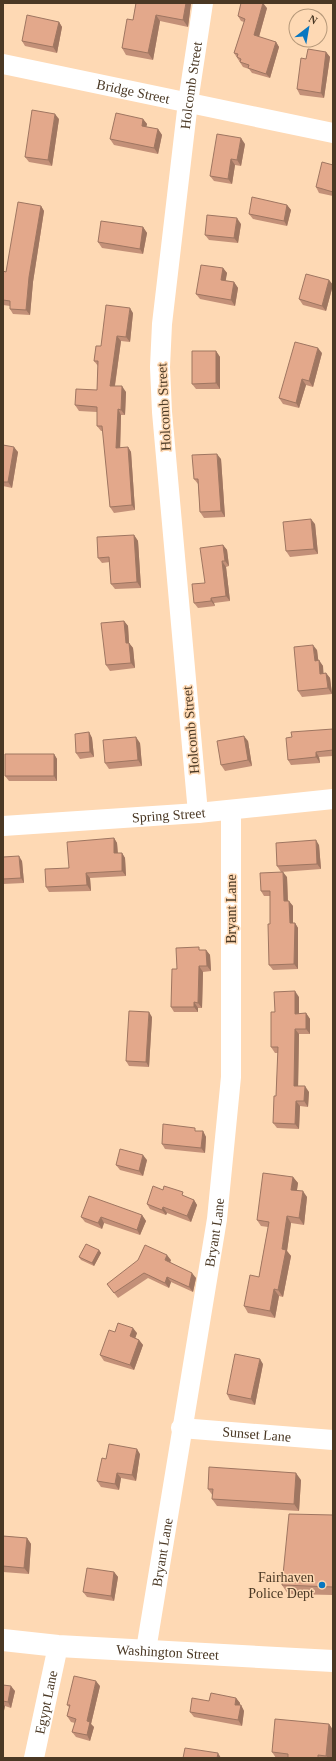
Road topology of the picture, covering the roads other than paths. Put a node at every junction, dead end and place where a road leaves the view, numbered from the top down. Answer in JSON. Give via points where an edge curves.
{"nodes":[{"id":1,"x":203,"y":3,"type":"edge"},
{"id":2,"x":3,"y":64,"type":"edge"},
{"id":3,"x":188,"y":102,"type":"junction"},
{"id":4,"x":333,"y":133,"type":"edge"},
{"id":5,"x":333,"y":799,"type":"edge"},
{"id":6,"x":231,"y":810,"type":"junction"},
{"id":7,"x":198,"y":813,"type":"junction"},
{"id":8,"x":3,"y":826,"type":"edge"},
{"id":9,"x":181,"y":1428,"type":"junction"},
{"id":10,"x":333,"y":1440,"type":"edge"},
{"id":11,"x":3,"y":1640,"type":"edge"},
{"id":12,"x":58,"y":1646,"type":"junction"},
{"id":13,"x":146,"y":1650,"type":"junction"},
{"id":14,"x":333,"y":1661,"type":"edge"},
{"id":15,"x":34,"y":1758,"type":"edge"}],
"edges":[{"from":1,"to":3,"type":"street","name":"Holcomb Street"},
{"from":2,"to":3,"type":"street","name":"Bridge Street"},
{"from":3,"to":4,"type":"street","name":"Bridge Street"},
{"from":3,"to":7,"type":"street","name":"Holcomb Street","via":[[162,324],[160,367]]},
{"from":5,"to":6,"type":"street","name":"Spring Street"},
{"from":6,"to":7,"type":"street","name":"Spring Street"},
{"from":6,"to":9,"type":"street","name":"Bryant Lane","via":[[231,1077],[217,1219]]},
{"from":7,"to":8,"type":"street","name":"Spring Street"},
{"from":9,"to":10,"type":"street","name":"Sunset Lane"},
{"from":9,"to":13,"type":"street","name":"Bryant Lane"},
{"from":11,"to":12,"type":"main road","name":"Washington Street"},
{"from":12,"to":13,"type":"main road","name":"Washington Street"},
{"from":12,"to":15,"type":"street","name":"Egypt Lane"},
{"from":13,"to":14,"type":"main road","name":"Washington Street"}]}
